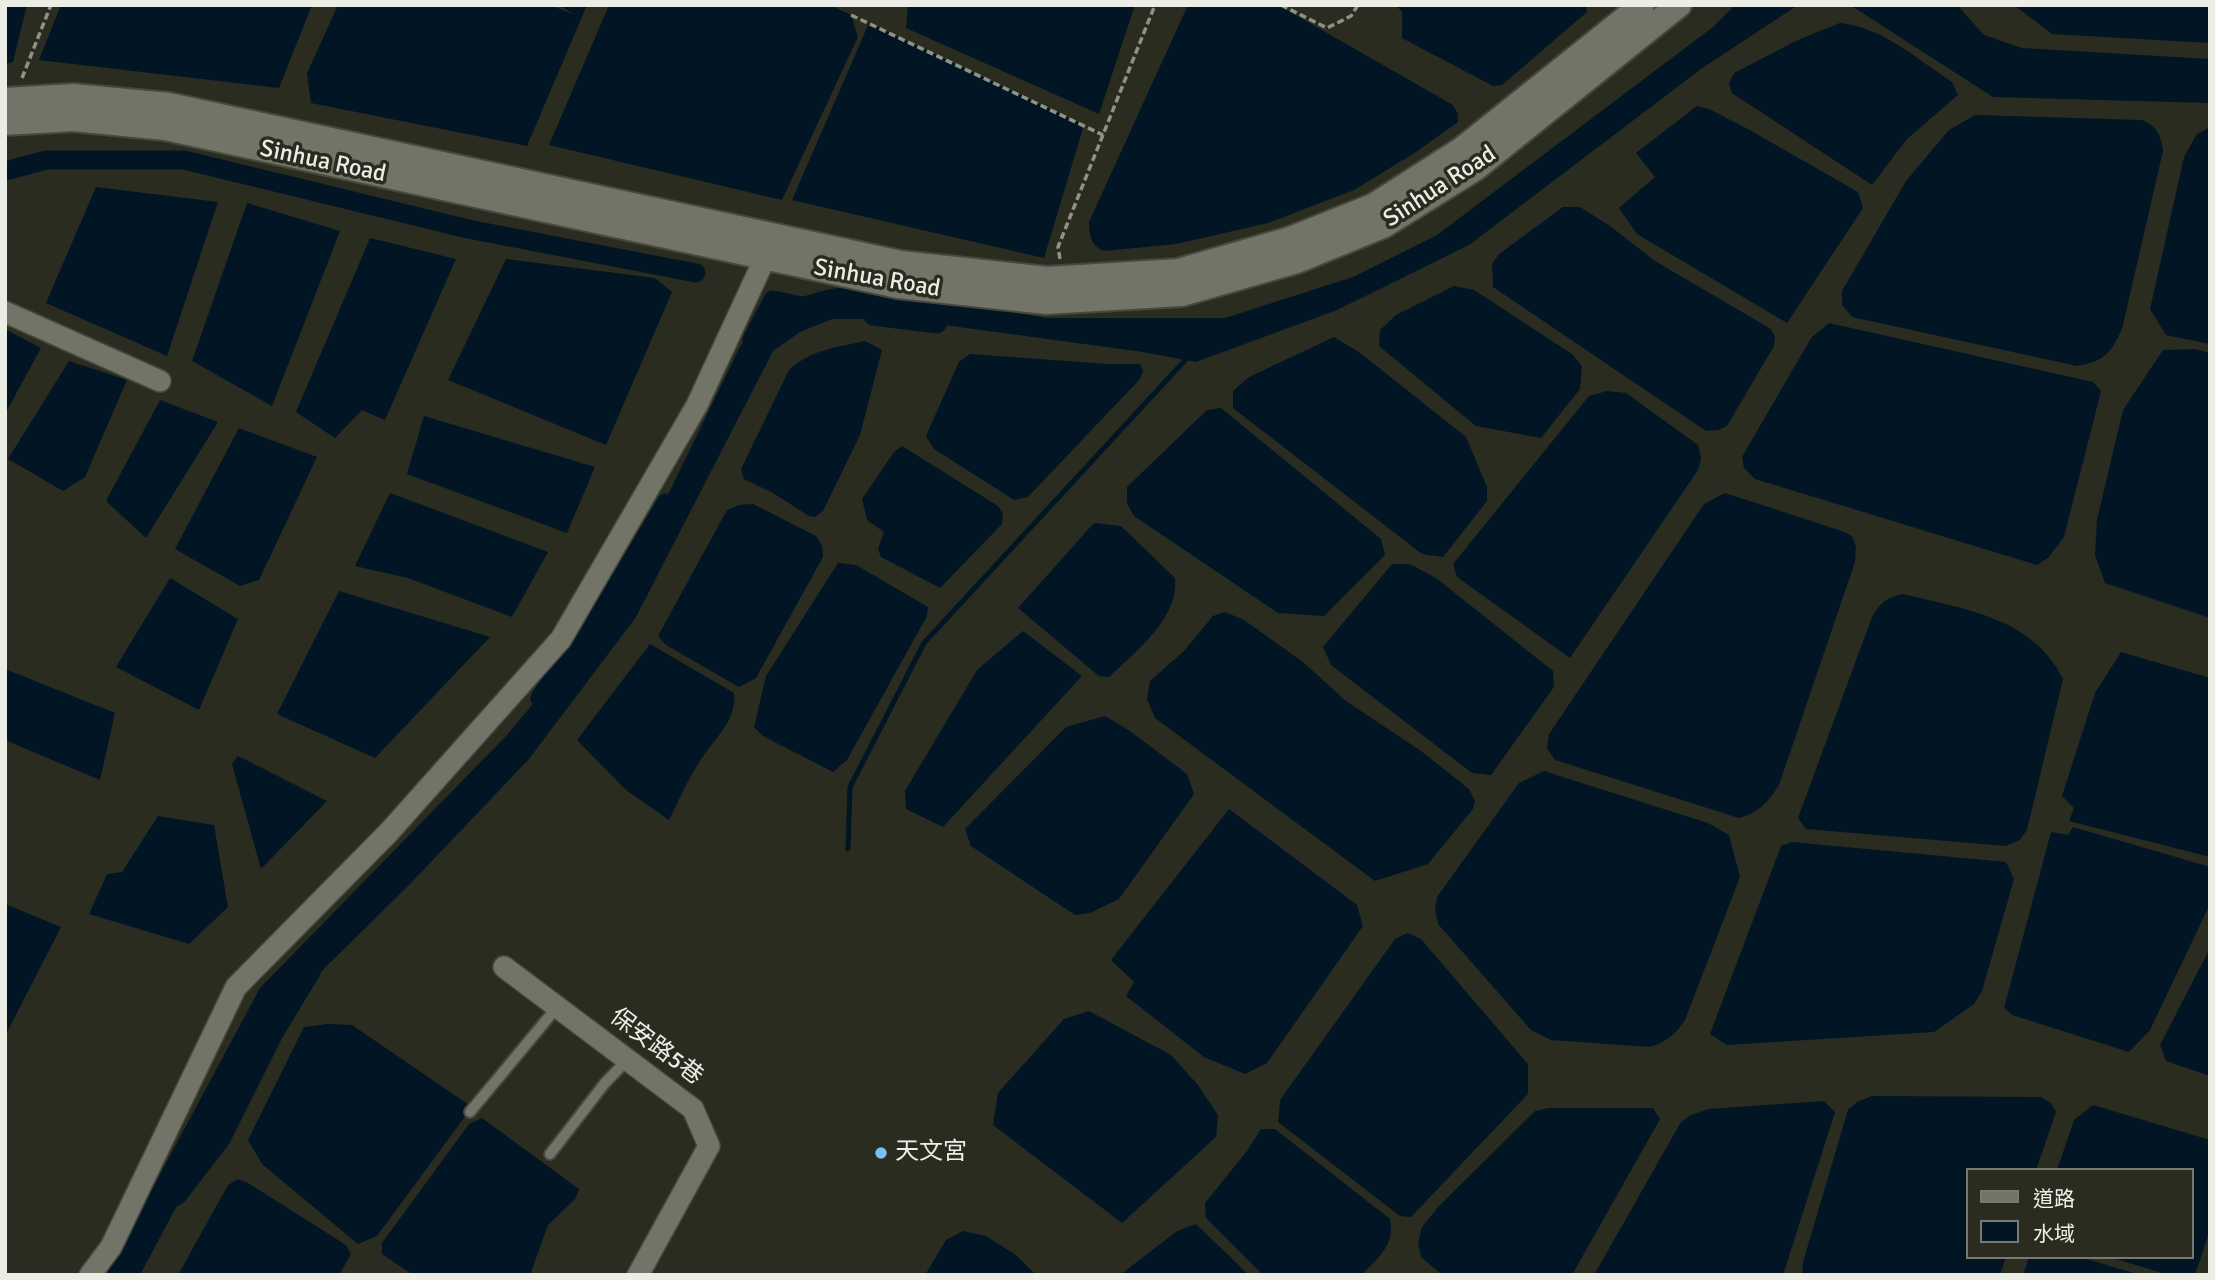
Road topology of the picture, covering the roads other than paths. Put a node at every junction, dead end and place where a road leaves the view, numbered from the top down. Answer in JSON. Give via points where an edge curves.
{"nodes":[{"id":1,"x":1642,"y":5,"type":"edge"},
{"id":2,"x":1679,"y":5,"type":"edge"},
{"id":3,"x":8,"y":104,"type":"edge"},
{"id":4,"x":5,"y":123,"type":"edge"},
{"id":5,"x":765,"y":258,"type":"junction"},
{"id":6,"x":5,"y":313,"type":"edge"},
{"id":7,"x":160,"y":381,"type":"dead end"},
{"id":8,"x":504,"y":967,"type":"dead end"},
{"id":9,"x":558,"y":1006,"type":"junction"},
{"id":10,"x":628,"y":1059,"type":"junction"},
{"id":11,"x":470,"y":1112,"type":"dead end"},
{"id":12,"x":550,"y":1154,"type":"dead end"},
{"id":13,"x":90,"y":1275,"type":"edge"},
{"id":14,"x":638,"y":1275,"type":"edge"}],
"edges":[{"from":1,"to":3,"type":"street","name":"Sinhua Road","via":[[1462,149],[1373,205],[1290,239],[1178,271],[1047,279],[901,263],[169,105],[73,96]]},
{"from":2,"to":5,"type":"street","name":"Sinhua Road","via":[[1476,168],[1383,226],[1297,261],[1182,294],[1046,302],[898,286]]},
{"from":4,"to":5,"type":"street","name":"Sinhua Road","via":[[73,119],[165,128]]},
{"from":5,"to":13,"type":"street","via":[[697,405],[561,639],[388,832],[236,987],[111,1247]]},
{"from":6,"to":7,"type":"street"},
{"from":8,"to":9,"type":"street","name":"保安路5巷"},
{"from":9,"to":10,"type":"street","name":"保安路5巷"},
{"from":9,"to":11,"type":"lane"},
{"from":10,"to":12,"type":"lane"},
{"from":10,"to":14,"type":"street","name":"保安路5巷","via":[[694,1109],[709,1146]]}]}
